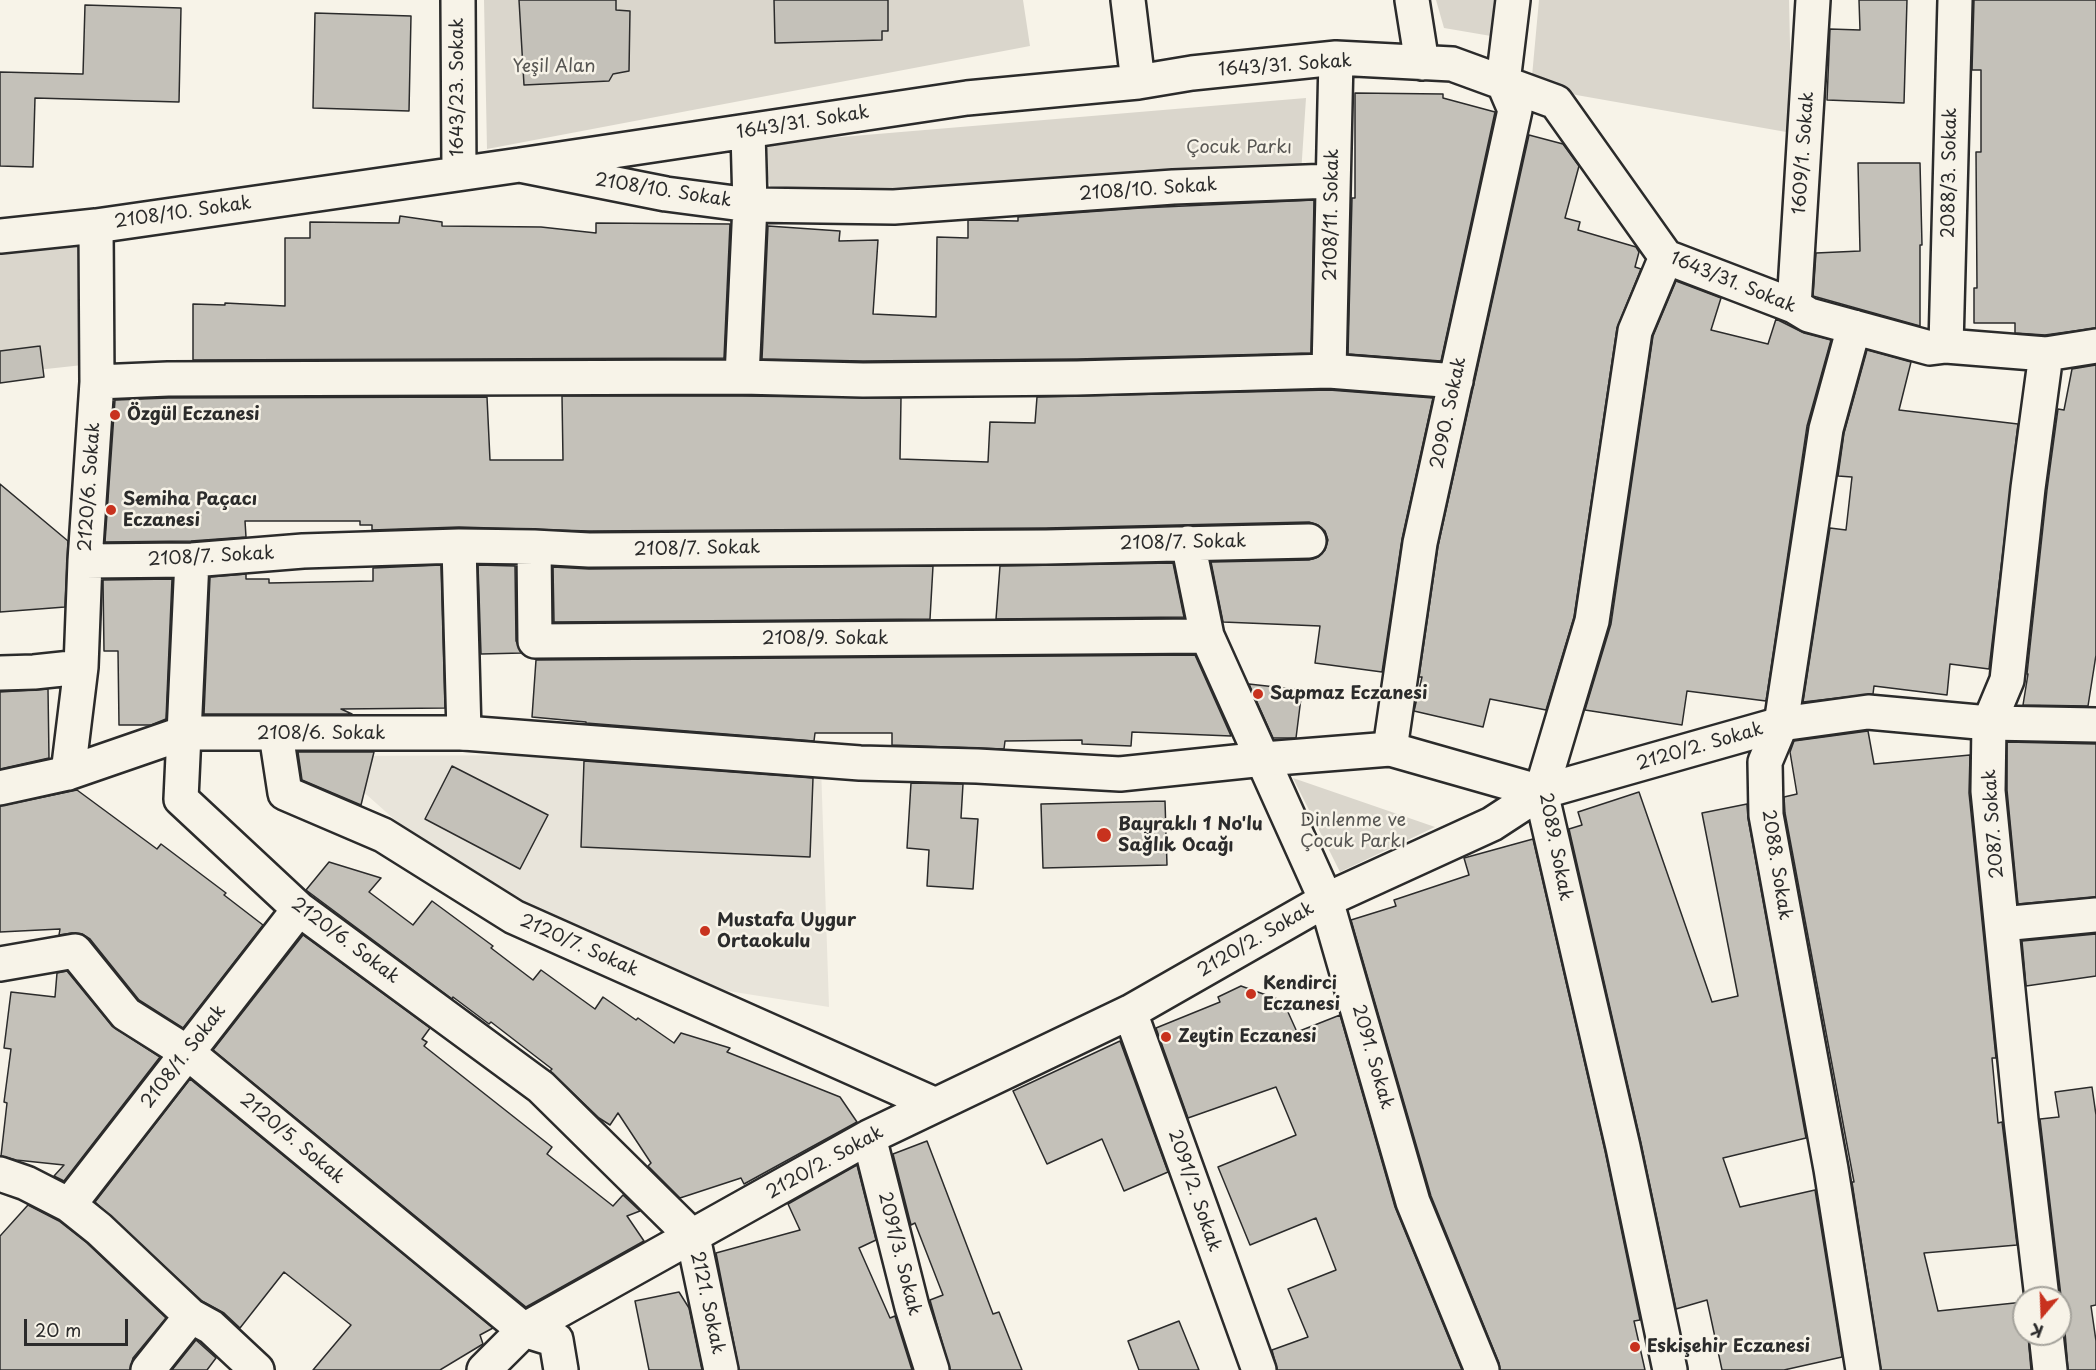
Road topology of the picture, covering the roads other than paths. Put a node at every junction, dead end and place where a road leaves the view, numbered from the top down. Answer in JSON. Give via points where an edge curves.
{"nodes":[{"id":1,"x":458,"y":0,"type":"edge"},
{"id":2,"x":1128,"y":0,"type":"edge"},
{"id":3,"x":1412,"y":0,"type":"edge"},
{"id":4,"x":1513,"y":0,"type":"edge"},
{"id":5,"x":1813,"y":0,"type":"edge"},
{"id":6,"x":1955,"y":0,"type":"edge"},
{"id":7,"x":1336,"y":58,"type":"junction"},
{"id":8,"x":1422,"y":63,"type":"junction"},
{"id":9,"x":1138,"y":82,"type":"junction"},
{"id":10,"x":1503,"y":82,"type":"junction"},
{"id":11,"x":748,"y":132,"type":"junction"},
{"id":12,"x":520,"y":165,"type":"junction"},
{"id":13,"x":459,"y":173,"type":"junction"},
{"id":14,"x":1332,"y":180,"type":"junction"},
{"id":15,"x":750,"y":205,"type":"junction"},
{"id":16,"x":96,"y":226,"type":"junction"},
{"id":17,"x":0,"y":236,"type":"edge"},
{"id":18,"x":1666,"y":257,"type":"junction"},
{"id":19,"x":1794,"y":306,"type":"junction"},
{"id":20,"x":1854,"y":327,"type":"junction"},
{"id":21,"x":1946,"y":346,"type":"junction"},
{"id":22,"x":2096,"y":346,"type":"edge"},
{"id":23,"x":2046,"y":354,"type":"junction"},
{"id":24,"x":1329,"y":371,"type":"junction"},
{"id":25,"x":742,"y":377,"type":"junction"},
{"id":26,"x":1456,"y":381,"type":"junction"},
{"id":27,"x":98,"y":382,"type":"junction"},
{"id":28,"x":1309,"y":541,"type":"dead end"},
{"id":29,"x":1188,"y":543,"type":"junction"},
{"id":30,"x":459,"y":546,"type":"junction"},
{"id":31,"x":534,"y":547,"type":"junction"},
{"id":32,"x":192,"y":560,"type":"junction"},
{"id":33,"x":85,"y":561,"type":"junction"},
{"id":34,"x":1207,"y":636,"type":"junction"},
{"id":35,"x":81,"y":667,"type":"junction"},
{"id":36,"x":0,"y":673,"type":"edge"},
{"id":37,"x":1989,"y":723,"type":"junction"},
{"id":38,"x":1781,"y":724,"type":"junction"},
{"id":39,"x":2096,"y":725,"type":"edge"},
{"id":40,"x":184,"y":733,"type":"junction"},
{"id":41,"x":464,"y":733,"type":"junction"},
{"id":42,"x":276,"y":734,"type":"junction"},
{"id":43,"x":1390,"y":749,"type":"junction"},
{"id":44,"x":1264,"y":759,"type":"junction"},
{"id":45,"x":68,"y":773,"type":"junction"},
{"id":46,"x":0,"y":788,"type":"edge"},
{"id":47,"x":1541,"y":792,"type":"junction"},
{"id":48,"x":1326,"y":900,"type":"junction"},
{"id":49,"x":299,"y":909,"type":"junction"},
{"id":50,"x":2096,"y":915,"type":"edge"},
{"id":51,"x":2002,"y":924,"type":"junction"},
{"id":52,"x":0,"y":964,"type":"edge"},
{"id":53,"x":1130,"y":1012,"type":"junction"},
{"id":54,"x":188,"y":1053,"type":"junction"},
{"id":55,"x":936,"y":1105,"type":"junction"},
{"id":56,"x":869,"y":1137,"type":"junction"},
{"id":57,"x":6,"y":1190,"type":"edge"},
{"id":58,"x":69,"y":1205,"type":"junction"},
{"id":59,"x":693,"y":1237,"type":"junction"},
{"id":60,"x":2041,"y":1286,"type":"edge"},
{"id":61,"x":192,"y":1316,"type":"junction"},
{"id":62,"x":524,"y":1330,"type":"junction"},
{"id":63,"x":2047,"y":1346,"type":"edge"},
{"id":64,"x":148,"y":1370,"type":"edge"},
{"id":65,"x":257,"y":1370,"type":"edge"},
{"id":66,"x":484,"y":1370,"type":"edge"},
{"id":67,"x":561,"y":1370,"type":"edge"},
{"id":68,"x":721,"y":1370,"type":"edge"},
{"id":69,"x":932,"y":1370,"type":"edge"},
{"id":70,"x":1259,"y":1370,"type":"edge"},
{"id":71,"x":1482,"y":1370,"type":"edge"},
{"id":72,"x":1671,"y":1370,"type":"edge"},
{"id":73,"x":1863,"y":1370,"type":"edge"},
{"id":74,"x":2050,"y":1370,"type":"edge"}],
"edges":[{"from":1,"to":13,"type":"street","name":"1643/23. Sokak"},
{"from":2,"to":9,"type":"street"},
{"from":3,"to":8,"type":"street"},
{"from":4,"to":10,"type":"street"},
{"from":5,"to":19,"type":"street","name":"1609/1. Sokak"},
{"from":6,"to":21,"type":"street","name":"2088/3. Sokak"},
{"from":7,"to":8,"type":"street","name":"1643/31. Sokak"},
{"from":7,"to":9,"type":"street","name":"1643/31. Sokak"},
{"from":7,"to":14,"type":"street","name":"2108/11. Sokak"},
{"from":8,"to":10,"type":"street","name":"1643/31. Sokak","via":[[1452,64]]},
{"from":9,"to":11,"type":"street","name":"1643/31. Sokak","via":[[967,98]]},
{"from":10,"to":18,"type":"street","name":"1643/31. Sokak","via":[[1556,102]]},
{"from":10,"to":26,"type":"street","name":"2090. Sokak","via":[[1515,110]]},
{"from":11,"to":12,"type":"street","name":"1643/31. Sokak"},
{"from":11,"to":15,"type":"street"},
{"from":12,"to":13,"type":"street","name":"2108/10. Sokak"},
{"from":12,"to":15,"type":"street","name":"2108/10. Sokak","via":[[666,194]]},
{"from":13,"to":16,"type":"street","name":"2108/10. Sokak"},
{"from":14,"to":15,"type":"street","name":"2108/10. Sokak","via":[[894,207]]},
{"from":14,"to":24,"type":"street","name":"2108/11. Sokak"},
{"from":15,"to":25,"type":"street"},
{"from":16,"to":17,"type":"street","name":"2108/10. Sokak"},
{"from":16,"to":27,"type":"street","name":"2120/6. Sokak"},
{"from":18,"to":19,"type":"street","name":"1643/31. Sokak"},
{"from":18,"to":47,"type":"street","name":"2089. Sokak","via":[[1635,332],[1592,621]]},
{"from":19,"to":20,"type":"street","name":"1643/31. Sokak","via":[[1809,315]]},
{"from":20,"to":21,"type":"street","name":"1643/31. Sokak","via":[[1930,348]]},
{"from":20,"to":38,"type":"street","name":"2088. Sokak","via":[[1826,429]]},
{"from":21,"to":23,"type":"street","name":"1643/31. Sokak"},
{"from":22,"to":23,"type":"street","name":"1643/31. Sokak"},
{"from":23,"to":37,"type":"street","name":"2087. Sokak","via":[[2007,681]]},
{"from":24,"to":25,"type":"street","via":[[1077,378]]},
{"from":24,"to":26,"type":"street"},
{"from":25,"to":27,"type":"street"},
{"from":26,"to":43,"type":"street","name":"2090. Sokak","via":[[1420,543]]},
{"from":27,"to":33,"type":"street","name":"2120/6. Sokak"},
{"from":28,"to":29,"type":"street","name":"2108/7. Sokak"},
{"from":29,"to":31,"type":"street","name":"2108/7. Sokak","via":[[1046,548]]},
{"from":29,"to":34,"type":"street","name":"2091. Sokak"},
{"from":30,"to":31,"type":"street","name":"2108/7. Sokak"},
{"from":30,"to":32,"type":"street","name":"2108/7. Sokak","via":[[303,551]]},
{"from":30,"to":41,"type":"street"},
{"from":31,"to":34,"type":"street","name":"2108/9. Sokak","via":[[535,641]]},
{"from":32,"to":33,"type":"street","name":"2108/7. Sokak"},
{"from":32,"to":40,"type":"street","name":"2120/6. Sokak"},
{"from":33,"to":35,"type":"street","name":"2120/6. Sokak"},
{"from":34,"to":44,"type":"street","name":"2091. Sokak"},
{"from":35,"to":36,"type":"street"},
{"from":35,"to":45,"type":"street","name":"2120/6. Sokak"},
{"from":37,"to":38,"type":"street","name":"2120/2. Sokak","via":[[1868,712]]},
{"from":37,"to":39,"type":"street","name":"2120/2. Sokak"},
{"from":37,"to":51,"type":"street","name":"2087. Sokak","via":[[1988,791]]},
{"from":38,"to":47,"type":"street","name":"2120/2. Sokak"},
{"from":38,"to":73,"type":"street","name":"2088. Sokak","via":[[1765,762],[1766,815],[1831,1169]]},
{"from":40,"to":42,"type":"street","name":"2108/6. Sokak"},
{"from":40,"to":45,"type":"street","name":"2108/6. Sokak"},
{"from":40,"to":49,"type":"street","name":"2120/6. Sokak","via":[[181,799]]},
{"from":41,"to":42,"type":"street","name":"2108/6. Sokak"},
{"from":41,"to":44,"type":"street","name":"2108/6. Sokak","via":[[860,763],[1120,774]]},
{"from":42,"to":55,"type":"street","name":"2120/7. Sokak","via":[[285,793],[383,835],[514,917]]},
{"from":43,"to":44,"type":"street","name":"2108/6. Sokak"},
{"from":43,"to":47,"type":"street"},
{"from":44,"to":48,"type":"street","name":"2091. Sokak"},
{"from":45,"to":46,"type":"street","name":"2108/6. Sokak"},
{"from":47,"to":48,"type":"street","name":"2120/2. Sokak","via":[[1492,824]]},
{"from":47,"to":72,"type":"street","name":"2089. Sokak"},
{"from":48,"to":53,"type":"street","name":"2120/2. Sokak"},
{"from":48,"to":71,"type":"street","name":"2091. Sokak","via":[[1413,1202]]},
{"from":49,"to":54,"type":"street","name":"2108/1. Sokak"},
{"from":49,"to":59,"type":"street","name":"2120/6. Sokak","via":[[541,1087]]},
{"from":50,"to":51,"type":"street"},
{"from":51,"to":60,"type":"street","name":"2087. Sokak"},
{"from":52,"to":54,"type":"street","name":"2120/5. Sokak","via":[[75,951],[126,1014]]},
{"from":53,"to":55,"type":"street","name":"2120/2. Sokak"},
{"from":53,"to":70,"type":"street","name":"2091/2. Sokak"},
{"from":54,"to":58,"type":"street","name":"2108/1. Sokak"},
{"from":54,"to":62,"type":"street","name":"2120/5. Sokak"},
{"from":55,"to":56,"type":"street","name":"2120/2. Sokak"},
{"from":56,"to":59,"type":"street","name":"2120/2. Sokak"},
{"from":56,"to":69,"type":"street","name":"2091/3. Sokak"},
{"from":57,"to":58,"type":"street"},
{"from":58,"to":61,"type":"street"},
{"from":59,"to":62,"type":"street","name":"2120/2. Sokak"},
{"from":59,"to":68,"type":"street","name":"2121. Sokak"},
{"from":61,"to":64,"type":"street"},
{"from":61,"to":65,"type":"street","via":[[211,1327]]},
{"from":62,"to":66,"type":"street","name":"2120/2. Sokak"},
{"from":62,"to":67,"type":"street","name":"2120/5. Sokak","via":[[556,1340]]},
{"from":63,"to":74,"type":"street"}]}
